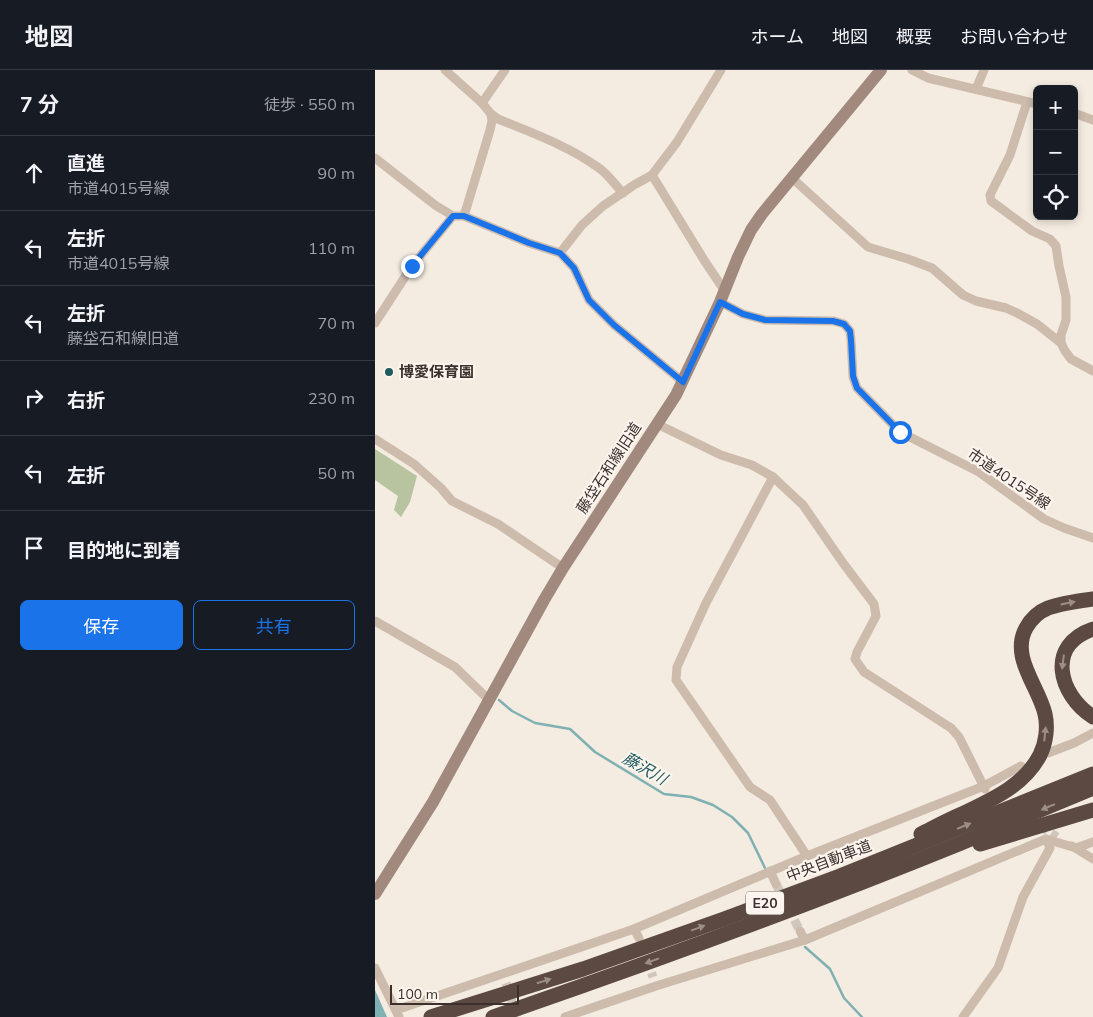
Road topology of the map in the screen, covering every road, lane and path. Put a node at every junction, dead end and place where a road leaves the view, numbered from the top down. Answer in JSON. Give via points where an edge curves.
{"nodes":[{"id":1,"x":445,"y":70,"type":"edge"},
{"id":2,"x":505,"y":70,"type":"edge"},
{"id":3,"x":721,"y":70,"type":"edge"},
{"id":4,"x":881,"y":70,"type":"edge"},
{"id":5,"x":912,"y":70,"type":"edge"},
{"id":6,"x":984,"y":70,"type":"edge"},
{"id":7,"x":976,"y":89,"type":"junction"},
{"id":8,"x":1027,"y":102,"type":"junction"},
{"id":9,"x":482,"y":103,"type":"junction"},
{"id":10,"x":1033,"y":103,"type":"edge"},
{"id":11,"x":491,"y":114,"type":"junction"},
{"id":12,"x":1078,"y":114,"type":"edge"},
{"id":13,"x":1093,"y":120,"type":"edge"},
{"id":14,"x":375,"y":158,"type":"edge"},
{"id":15,"x":652,"y":175,"type":"junction"},
{"id":16,"x":792,"y":178,"type":"junction"},
{"id":17,"x":623,"y":193,"type":"junction"},
{"id":18,"x":453,"y":216,"type":"junction"},
{"id":19,"x":464,"y":216,"type":"junction"},
{"id":20,"x":560,"y":253,"type":"junction"},
{"id":21,"x":722,"y":296,"type":"junction"},
{"id":22,"x":375,"y":323,"type":"edge"},
{"id":23,"x":1061,"y":342,"type":"junction"},
{"id":24,"x":1093,"y":372,"type":"edge"},
{"id":25,"x":683,"y":382,"type":"junction"},
{"id":26,"x":657,"y":424,"type":"junction"},
{"id":27,"x":375,"y":439,"type":"edge"},
{"id":28,"x":773,"y":476,"type":"junction"},
{"id":29,"x":1093,"y":538,"type":"edge"},
{"id":30,"x":563,"y":568,"type":"junction"},
{"id":31,"x":1093,"y":599,"type":"edge"},
{"id":32,"x":375,"y":621,"type":"edge"},
{"id":33,"x":1093,"y":628,"type":"edge"},
{"id":34,"x":489,"y":700,"type":"junction"},
{"id":35,"x":1093,"y":717,"type":"edge"},
{"id":36,"x":1093,"y":733,"type":"edge"},
{"id":37,"x":1048,"y":754,"type":"dead end"},
{"id":38,"x":1021,"y":766,"type":"dead end"},
{"id":39,"x":1093,"y":774,"type":"edge"},
{"id":40,"x":985,"y":788,"type":"junction"},
{"id":41,"x":1093,"y":788,"type":"edge"},
{"id":42,"x":1093,"y":810,"type":"edge"},
{"id":43,"x":1057,"y":837,"type":"tunnel mouth"},
{"id":44,"x":1047,"y":839,"type":"junction"},
{"id":45,"x":1093,"y":842,"type":"edge"},
{"id":46,"x":1076,"y":848,"type":"junction"},
{"id":47,"x":807,"y":856,"type":"junction"},
{"id":48,"x":1093,"y":859,"type":"edge"},
{"id":49,"x":770,"y":871,"type":"junction"},
{"id":50,"x":840,"y":876,"type":"junction"},
{"id":51,"x":775,"y":884,"type":"tunnel mouth"},
{"id":52,"x":375,"y":894,"type":"edge"},
{"id":53,"x":804,"y":905,"type":"junction"},
{"id":54,"x":634,"y":929,"type":"junction"},
{"id":55,"x":800,"y":931,"type":"tunnel mouth"},
{"id":56,"x":639,"y":938,"type":"dead end"},
{"id":57,"x":805,"y":940,"type":"junction"},
{"id":58,"x":375,"y":968,"type":"edge"},
{"id":59,"x":398,"y":1014,"type":"edge"},
{"id":60,"x":431,"y":1017,"type":"edge"},
{"id":61,"x":493,"y":1017,"type":"edge"},
{"id":62,"x":565,"y":1017,"type":"edge"},
{"id":63,"x":963,"y":1017,"type":"edge"}],
"edges":[{"from":1,"to":9,"type":"street"},
{"from":2,"to":9,"type":"street"},
{"from":3,"to":15,"type":"street","via":[[677,142]]},
{"from":4,"to":16,"type":"street","name":"藤垈石和線旧道"},
{"from":5,"to":7,"type":"street","via":[[928,78]]},
{"from":6,"to":7,"type":"street"},
{"from":7,"to":8,"type":"street"},
{"from":8,"to":10,"type":"street"},
{"from":8,"to":23,"type":"street","via":[[1010,155],[990,195],[991,201],[1056,246],[1066,297],[1066,320]]},
{"from":9,"to":11,"type":"street"},
{"from":11,"to":17,"type":"street","via":[[577,154],[600,168]]},
{"from":11,"to":19,"type":"street","via":[[491,130]]},
{"from":12,"to":13,"type":"street"},
{"from":14,"to":18,"type":"street"},
{"from":15,"to":17,"type":"street"},
{"from":15,"to":21,"type":"street"},
{"from":16,"to":21,"type":"street","name":"藤垈石和線旧道","via":[[751,230]]},
{"from":16,"to":23,"type":"street","via":[[868,247],[932,268],[963,295],[1017,313]]},
{"from":17,"to":20,"type":"street","via":[[582,225]]},
{"from":18,"to":19,"type":"street"},
{"from":18,"to":22,"type":"street","via":[[412,266]]},
{"from":19,"to":20,"type":"street"},
{"from":20,"to":25,"type":"street","via":[[574,268],[589,300]]},
{"from":21,"to":25,"type":"street","name":"藤垈石和線旧道"},
{"from":21,"to":29,"type":"street","name":"市道4015号線","via":[[743,314],[765,320],[844,324],[850,331],[853,376],[857,388],[900,432],[979,472],[1045,519]]},
{"from":23,"to":24,"type":"street","via":[[1071,359]]},
{"from":25,"to":26,"type":"street","name":"藤垈石和線旧道"},
{"from":26,"to":28,"type":"street","via":[[721,456],[752,465]]},
{"from":26,"to":30,"type":"street","name":"藤垈石和線旧道"},
{"from":27,"to":30,"type":"street","via":[[414,464],[452,501],[498,524]]},
{"from":28,"to":40,"type":"street","via":[[803,505],[874,604],[876,616],[855,659],[864,672],[951,728],[959,737]]},
{"from":28,"to":47,"type":"street","via":[[706,603],[677,667],[676,680],[750,787],[770,800]]},
{"from":30,"to":34,"type":"street","name":"藤垈石和線旧道"},
{"from":50,"to":31,"type":"highway","one_way":true,"via":[[989,801],[1032,768],[1045,741],[1046,728],[1041,700],[1021,654],[1024,632],[1037,614],[1048,608]]},
{"from":32,"to":34,"type":"street","via":[[455,667]]},
{"from":33,"to":35,"type":"highway","one_way":true,"via":[[1072,641],[1062,663],[1068,692]]},
{"from":34,"to":52,"type":"street","name":"藤垈石和線旧道","via":[[433,802]]},
{"from":36,"to":37,"type":"street"},
{"from":38,"to":40,"type":"street"},
{"from":50,"to":39,"type":"highway","name":"中央自動車道","number":"E20","one_way":true},
{"from":40,"to":47,"type":"street"},
{"from":41,"to":53,"type":"highway","name":"中央自動車道","number":"E20","one_way":true},
{"from":42,"to":53,"type":"highway","via":[[964,849]]},
{"from":43,"to":46,"type":"street"},
{"from":44,"to":46,"type":"street"},
{"from":44,"to":57,"type":"street"},
{"from":44,"to":63,"type":"street","via":[[1050,848],[1023,897],[998,968]]},
{"from":45,"to":46,"type":"street"},
{"from":46,"to":48,"type":"street"},
{"from":47,"to":49,"type":"street"},
{"from":49,"to":51,"type":"street"},
{"from":49,"to":54,"type":"street"},
{"from":60,"to":50,"type":"highway","name":"中央自動車道","number":"E20","one_way":true,"via":[[583,969]]},
{"from":53,"to":61,"type":"highway","name":"中央自動車道","number":"E20","one_way":true},
{"from":54,"to":56,"type":"street"},
{"from":54,"to":59,"type":"street","via":[[504,979]]},
{"from":55,"to":57,"type":"street"},
{"from":57,"to":62,"type":"street","via":[[655,982]]},
{"from":58,"to":59,"type":"street"}]}
